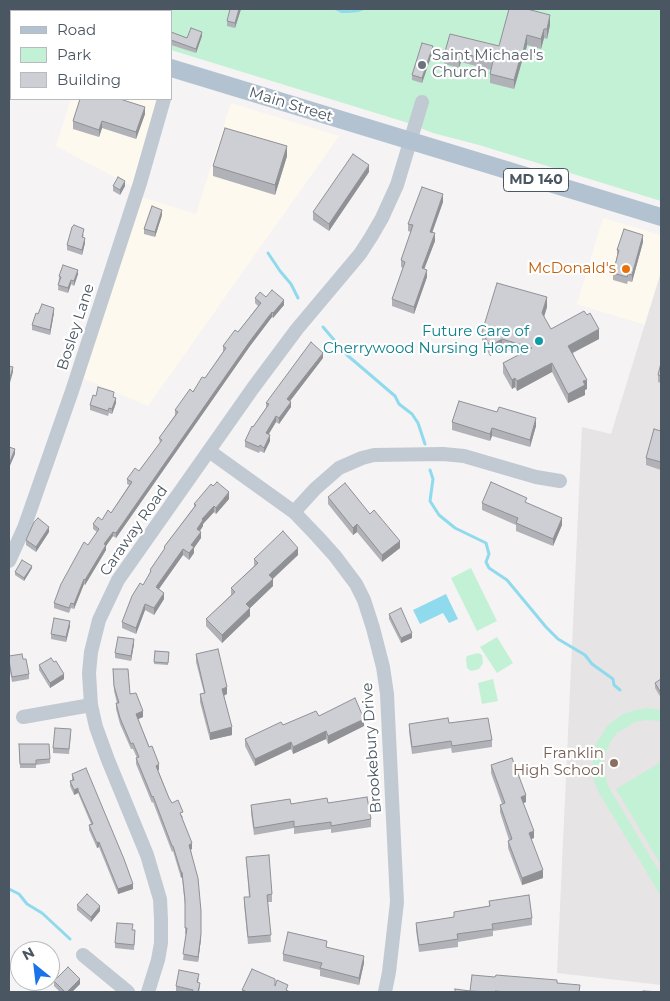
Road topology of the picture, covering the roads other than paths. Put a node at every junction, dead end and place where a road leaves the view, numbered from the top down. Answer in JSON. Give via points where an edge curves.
{"nodes":[{"id":1,"x":172,"y":69,"type":"edge"},
{"id":2,"x":164,"y":100,"type":"edge"},
{"id":3,"x":422,"y":102,"type":"dead end"},
{"id":4,"x":411,"y":142,"type":"junction"},
{"id":5,"x":661,"y":217,"type":"edge"},
{"id":6,"x":209,"y":451,"type":"junction"},
{"id":7,"x":560,"y":481,"type":"dead end"},
{"id":8,"x":294,"y":512,"type":"junction"},
{"id":9,"x":9,"y":561,"type":"edge"},
{"id":10,"x":91,"y":705,"type":"junction"},
{"id":11,"x":23,"y":716,"type":"dead end"},
{"id":12,"x":83,"y":956,"type":"dead end"},
{"id":13,"x":128,"y":992,"type":"edge"},
{"id":14,"x":148,"y":992,"type":"edge"},
{"id":15,"x":385,"y":992,"type":"edge"}],
"edges":[{"from":1,"to":4,"type":"main road","name":"Main Street","number":"MD 140"},
{"from":2,"to":9,"type":"street","name":"Bosley Lane","via":[[72,390],[24,528]]},
{"from":3,"to":4,"type":"street","name":"Caraway Road"},
{"from":4,"to":5,"type":"main road","number":"MD 140"},
{"from":4,"to":6,"type":"street","name":"Caraway Road","via":[[389,204],[360,254],[274,358]]},
{"from":6,"to":8,"type":"street","name":"Brookebury Drive"},
{"from":6,"to":10,"type":"street","name":"Caraway Road","via":[[107,601],[91,652]]},
{"from":7,"to":8,"type":"street","via":[[464,456],[374,455],[339,468]]},
{"from":8,"to":15,"type":"street","name":"Brookebury Drive","via":[[356,584],[364,600],[383,667],[397,902]]},
{"from":10,"to":11,"type":"street"},
{"from":10,"to":14,"type":"street","name":"Caraway Road","via":[[108,760],[148,855],[160,899],[161,943]]},
{"from":12,"to":13,"type":"street"}]}
